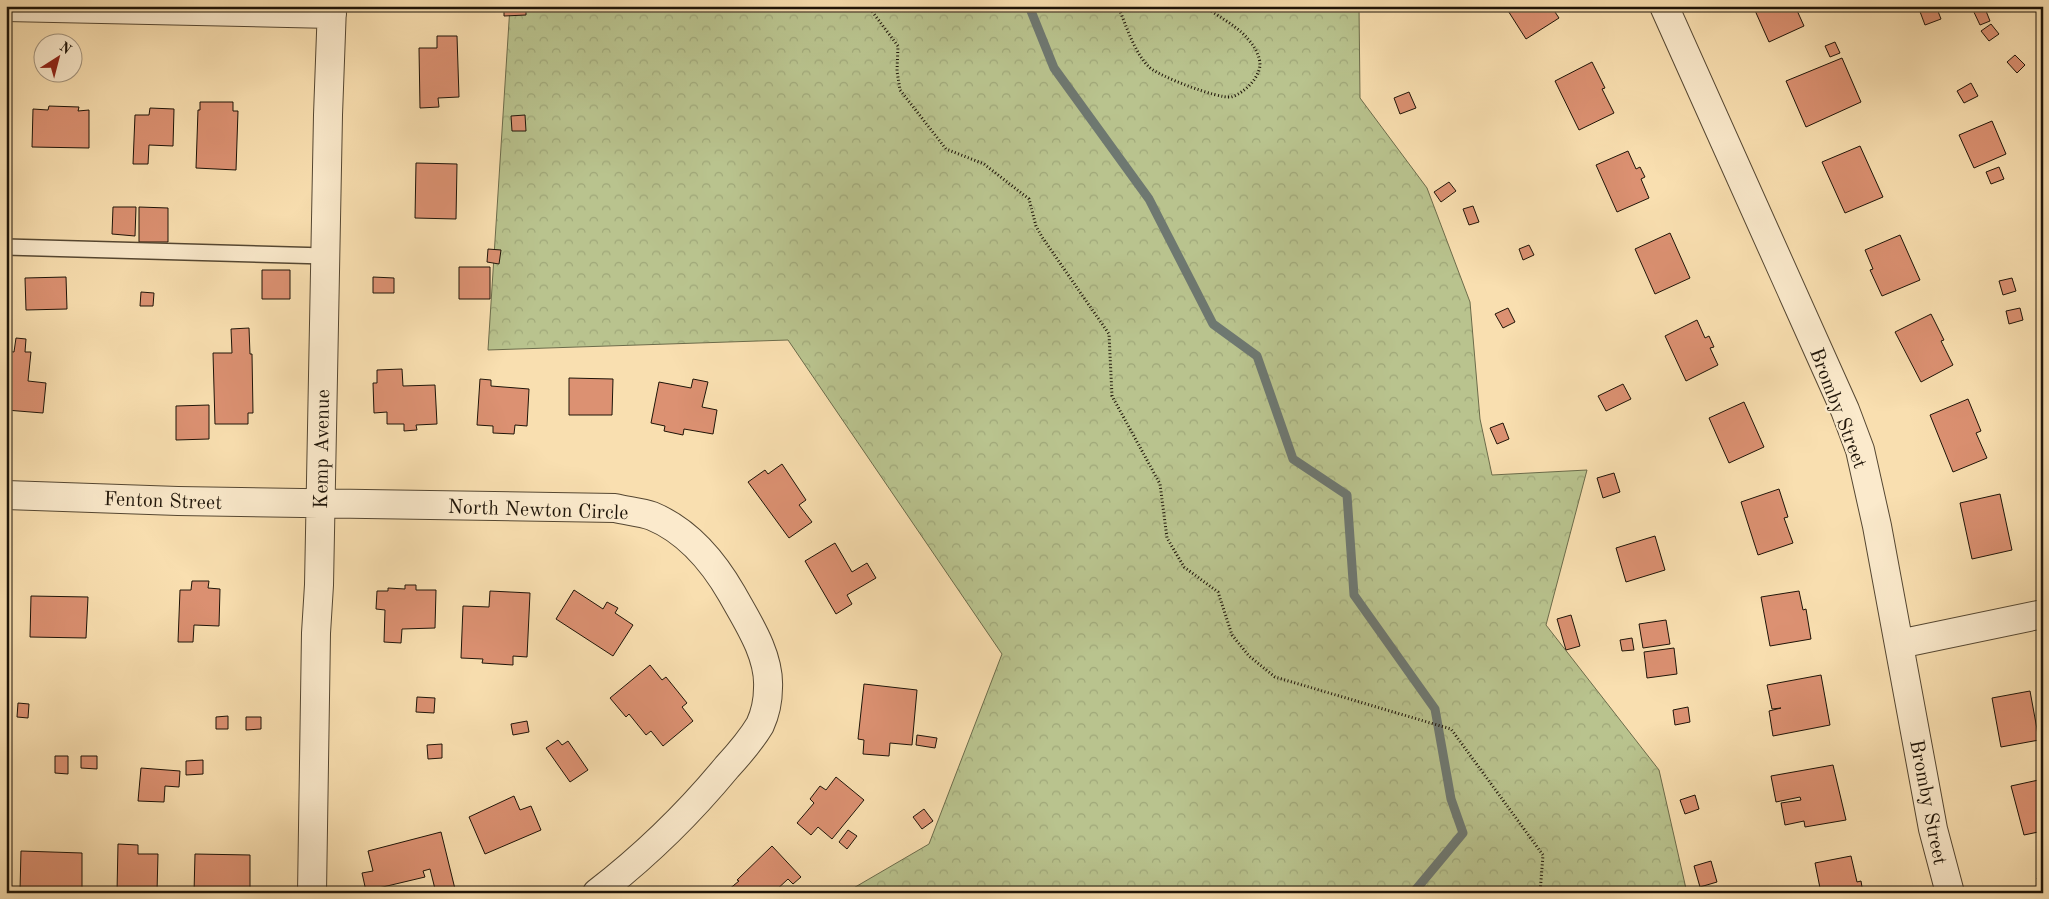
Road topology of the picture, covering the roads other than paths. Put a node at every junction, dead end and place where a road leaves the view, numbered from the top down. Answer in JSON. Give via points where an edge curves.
{"nodes":[{"id":1,"x":1664,"y":6,"type":"edge"},
{"id":2,"x":6,"y":7,"type":"edge"},
{"id":3,"x":332,"y":10,"type":"edge"},
{"id":4,"x":6,"y":247,"type":"edge"},
{"id":5,"x":325,"y":256,"type":"junction"},
{"id":6,"x":6,"y":495,"type":"edge"},
{"id":7,"x":320,"y":503,"type":"junction"},
{"id":8,"x":2043,"y":614,"type":"edge"},
{"id":9,"x":1899,"y":644,"type":"junction"},
{"id":10,"x":312,"y":893,"type":"edge"},
{"id":11,"x":597,"y":893,"type":"edge"},
{"id":12,"x":1950,"y":893,"type":"edge"}],
"edges":[{"from":1,"to":9,"type":"street","name":"Bromby Street","via":[[1860,450]]},
{"from":2,"to":3,"type":"street"},
{"from":3,"to":5,"type":"street","name":"Kemp Avenue"},
{"from":4,"to":5,"type":"lane"},
{"from":5,"to":7,"type":"street","name":"Kemp Avenue"},
{"from":6,"to":7,"type":"street","name":"Fenton Street"},
{"from":7,"to":10,"type":"street","name":"Kemp Avenue"},
{"from":7,"to":11,"type":"street","name":"North Newton Circle","via":[[615,508],[651,516],[681,532],[696,544],[722,577],[752,630],[765,664],[769,687],[760,724],[715,782],[667,832]]},
{"from":8,"to":9,"type":"street"},
{"from":9,"to":12,"type":"street","name":"Bromby Street","via":[[1933,829]]}]}
